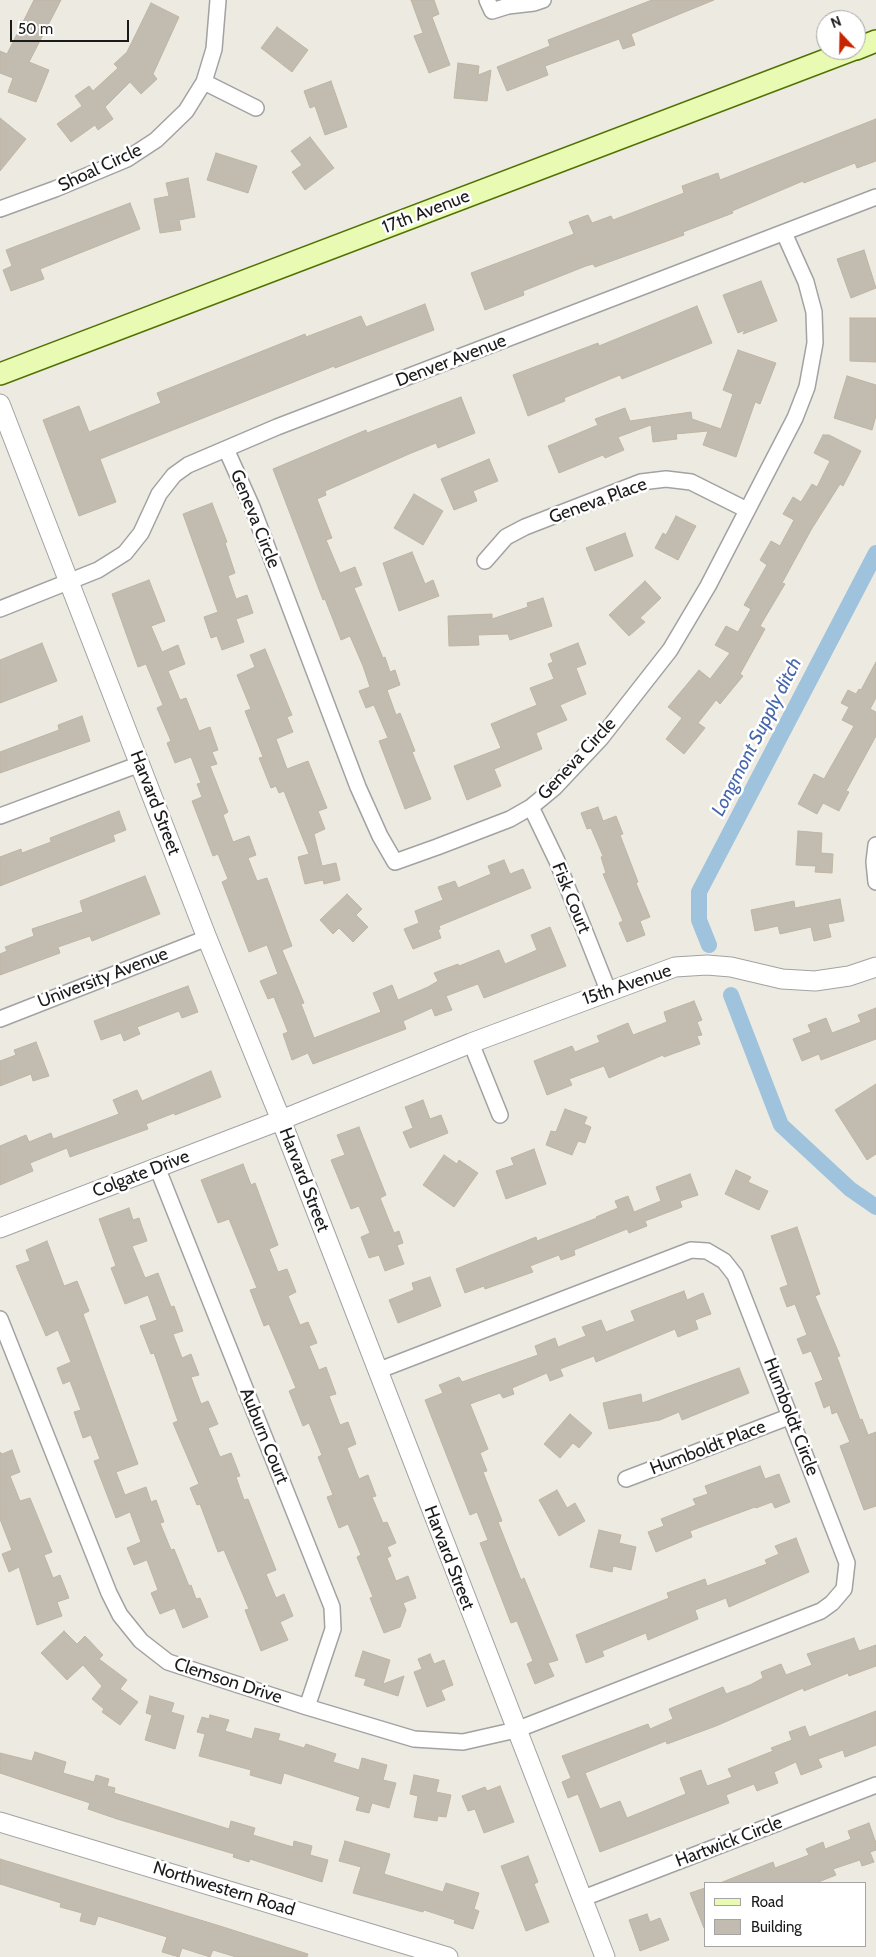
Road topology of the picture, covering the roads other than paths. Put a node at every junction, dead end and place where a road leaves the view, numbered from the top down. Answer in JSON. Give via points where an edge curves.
{"nodes":[{"id":1,"x":218,"y":0,"type":"edge"},
{"id":2,"x":487,"y":0,"type":"edge"},
{"id":3,"x":543,"y":0,"type":"edge"},
{"id":4,"x":826,"y":60,"type":"edge"},
{"id":5,"x":204,"y":82,"type":"junction"},
{"id":6,"x":256,"y":108,"type":"dead end"},
{"id":7,"x":876,"y":198,"type":"edge"},
{"id":8,"x":0,"y":209,"type":"edge"},
{"id":9,"x":784,"y":233,"type":"junction"},
{"id":10,"x":0,"y":374,"type":"edge"},
{"id":11,"x":0,"y":404,"type":"edge"},
{"id":12,"x":226,"y":449,"type":"junction"},
{"id":13,"x":747,"y":510,"type":"junction"},
{"id":14,"x":485,"y":561,"type":"dead end"},
{"id":15,"x":69,"y":581,"type":"junction"},
{"id":16,"x":0,"y":609,"type":"edge"},
{"id":17,"x":140,"y":764,"type":"junction"},
{"id":18,"x":531,"y":807,"type":"junction"},
{"id":19,"x":0,"y":816,"type":"edge"},
{"id":20,"x":876,"y":844,"type":"edge"},
{"id":21,"x":876,"y":882,"type":"edge"},
{"id":22,"x":207,"y":938,"type":"junction"},
{"id":23,"x":876,"y":967,"type":"edge"},
{"id":24,"x":608,"y":990,"type":"junction"},
{"id":25,"x":0,"y":1019,"type":"edge"},
{"id":26,"x":471,"y":1043,"type":"junction"},
{"id":27,"x":500,"y":1115,"type":"dead end"},
{"id":28,"x":282,"y":1120,"type":"junction"},
{"id":29,"x":157,"y":1167,"type":"junction"},
{"id":30,"x":0,"y":1228,"type":"edge"},
{"id":31,"x":0,"y":1319,"type":"edge"},
{"id":32,"x":377,"y":1371,"type":"junction"},
{"id":33,"x":791,"y":1416,"type":"junction"},
{"id":34,"x":626,"y":1479,"type":"dead end"},
{"id":35,"x":307,"y":1707,"type":"junction"},
{"id":36,"x":516,"y":1730,"type":"junction"},
{"id":37,"x":876,"y":1785,"type":"edge"},
{"id":38,"x":0,"y":1822,"type":"edge"},
{"id":39,"x":581,"y":1900,"type":"junction"},
{"id":40,"x":448,"y":1957,"type":"edge"},
{"id":41,"x":605,"y":1957,"type":"edge"}],
"edges":[{"from":1,"to":5,"type":"street","name":"Shoal Circle","via":[[214,49]]},
{"from":2,"to":3,"type":"street","via":[[492,11]]},
{"from":4,"to":10,"type":"main road","name":"17th Avenue"},
{"from":5,"to":6,"type":"street"},
{"from":5,"to":8,"type":"street","name":"Shoal Circle","via":[[186,111],[156,140],[127,160]]},
{"from":7,"to":9,"type":"street","name":"Denver Avenue"},
{"from":9,"to":12,"type":"street","name":"Denver Avenue"},
{"from":9,"to":13,"type":"street","name":"Geneva Circle","via":[[806,282],[814,312],[815,343],[807,387],[796,418]]},
{"from":11,"to":15,"type":"street","name":"Harvard Street"},
{"from":12,"to":15,"type":"street","name":"Denver Avenue","via":[[188,465],[174,475],[159,494],[141,533],[125,552],[98,570]]},
{"from":12,"to":18,"type":"street","name":"Geneva Circle","via":[[252,507],[358,787],[395,862],[510,819]]},
{"from":13,"to":14,"type":"street","name":"Geneva Place","via":[[691,482],[666,479],[641,482],[506,537]]},
{"from":13,"to":18,"type":"street","name":"Geneva Circle","via":[[670,650],[601,738],[554,788]]},
{"from":15,"to":16,"type":"street","name":"Denver Avenue"},
{"from":15,"to":17,"type":"street","name":"Harvard Street"},
{"from":17,"to":19,"type":"street"},
{"from":17,"to":22,"type":"street","name":"Harvard Street"},
{"from":18,"to":24,"type":"street","name":"Fisk Court","via":[[557,861]]},
{"from":20,"to":21,"type":"street"},
{"from":22,"to":25,"type":"street","name":"University Avenue"},
{"from":22,"to":28,"type":"street","name":"Harvard Street"},
{"from":23,"to":24,"type":"street","name":"15th Avenue","via":[[849,976],[815,981],[782,979],[731,967],[675,967]]},
{"from":24,"to":26,"type":"street","name":"15th Avenue"},
{"from":26,"to":27,"type":"street"},
{"from":26,"to":28,"type":"street","name":"15th Avenue"},
{"from":28,"to":29,"type":"street","name":"Colgate Drive"},
{"from":28,"to":32,"type":"street","name":"Harvard Street"},
{"from":29,"to":30,"type":"street","name":"Colgate Drive"},
{"from":29,"to":35,"type":"street","name":"Auburn Court","via":[[332,1607],[334,1629]]},
{"from":31,"to":35,"type":"street","name":"Clemson Drive","via":[[120,1615],[168,1662]]},
{"from":32,"to":33,"type":"street","name":"Humboldt Circle","via":[[691,1250],[708,1251],[724,1261],[735,1276]]},
{"from":32,"to":36,"type":"street","name":"Harvard Street"},
{"from":33,"to":34,"type":"street","name":"Humboldt Place"},
{"from":33,"to":36,"type":"street","name":"Humboldt Circle","via":[[847,1563],[844,1589],[832,1604]]},
{"from":35,"to":36,"type":"street","name":"Clemson Drive","via":[[429,1741],[463,1742]]},
{"from":36,"to":39,"type":"street","name":"Harvard Street"},
{"from":37,"to":39,"type":"street","name":"Hartwick Circle"},
{"from":38,"to":40,"type":"street","name":"Northwestern Road"},
{"from":39,"to":41,"type":"street","name":"Harvard Street"}]}
